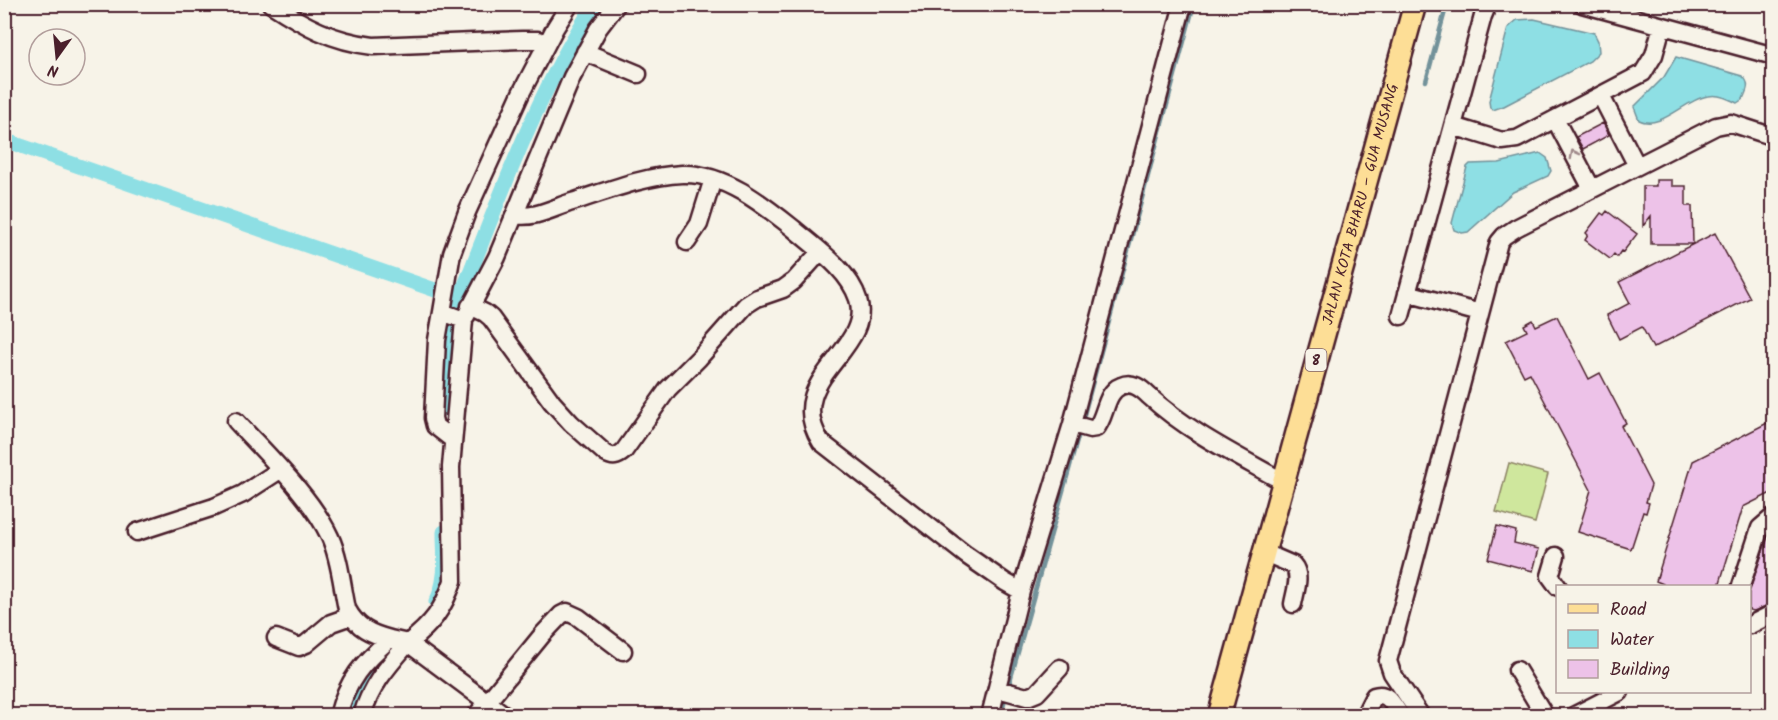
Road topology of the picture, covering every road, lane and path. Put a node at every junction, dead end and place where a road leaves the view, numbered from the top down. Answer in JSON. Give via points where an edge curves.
{"nodes":[{"id":1,"x":271,"y":4,"type":"edge"},
{"id":2,"x":570,"y":4,"type":"edge"},
{"id":3,"x":617,"y":4,"type":"edge"},
{"id":4,"x":1183,"y":4,"type":"edge"},
{"id":5,"x":1416,"y":4,"type":"edge"},
{"id":6,"x":1488,"y":4,"type":"edge"},
{"id":7,"x":1582,"y":4,"type":"edge"},
{"id":8,"x":1662,"y":26,"type":"junction"},
{"id":9,"x":547,"y":43,"type":"junction"},
{"id":10,"x":585,"y":52,"type":"junction"},
{"id":11,"x":1773,"y":56,"type":"edge"},
{"id":12,"x":638,"y":74,"type":"dead end"},
{"id":13,"x":1601,"y":96,"type":"junction"},
{"id":14,"x":1555,"y":119,"type":"junction"},
{"id":15,"x":1453,"y":126,"type":"junction"},
{"id":16,"x":1773,"y":136,"type":"edge"},
{"id":17,"x":1637,"y":166,"type":"junction"},
{"id":18,"x":713,"y":179,"type":"junction"},
{"id":19,"x":1592,"y":189,"type":"junction"},
{"id":20,"x":515,"y":215,"type":"junction"},
{"id":21,"x":687,"y":242,"type":"dead end"},
{"id":22,"x":820,"y":252,"type":"junction"},
{"id":23,"x":1407,"y":293,"type":"junction"},
{"id":24,"x":442,"y":312,"type":"junction"},
{"id":25,"x":467,"y":313,"type":"junction"},
{"id":26,"x":1480,"y":313,"type":"junction"},
{"id":27,"x":1401,"y":316,"type":"dead end"},
{"id":28,"x":236,"y":421,"type":"dead end"},
{"id":29,"x":1080,"y":426,"type":"junction"},
{"id":30,"x":453,"y":440,"type":"junction"},
{"id":31,"x":280,"y":470,"type":"junction"},
{"id":32,"x":1283,"y":479,"type":"junction"},
{"id":33,"x":1773,"y":516,"type":"edge"},
{"id":34,"x":137,"y":532,"type":"dead end"},
{"id":35,"x":1263,"y":552,"type":"junction"},
{"id":36,"x":1556,"y":556,"type":"dead end"},
{"id":37,"x":1742,"y":585,"type":"edge"},
{"id":38,"x":1556,"y":586,"type":"edge"},
{"id":39,"x":1022,"y":591,"type":"junction"},
{"id":40,"x":1293,"y":604,"type":"dead end"},
{"id":41,"x":1773,"y":613,"type":"edge"},
{"id":42,"x":351,"y":615,"type":"junction"},
{"id":43,"x":1751,"y":624,"type":"edge"},
{"id":44,"x":276,"y":638,"type":"dead end"},
{"id":45,"x":390,"y":639,"type":"junction"},
{"id":46,"x":408,"y":643,"type":"junction"},
{"id":47,"x":623,"y":651,"type":"dead end"},
{"id":48,"x":1060,"y":668,"type":"dead end"},
{"id":49,"x":1517,"y":670,"type":"dead end"},
{"id":50,"x":1005,"y":690,"type":"junction"},
{"id":51,"x":1618,"y":693,"type":"edge"},
{"id":52,"x":488,"y":701,"type":"junction"},
{"id":53,"x":338,"y":716,"type":"edge"},
{"id":54,"x":362,"y":716,"type":"edge"},
{"id":55,"x":476,"y":716,"type":"edge"},
{"id":56,"x":506,"y":716,"type":"edge"},
{"id":57,"x":990,"y":716,"type":"edge"},
{"id":58,"x":1219,"y":716,"type":"edge"},
{"id":59,"x":1364,"y":716,"type":"edge"},
{"id":60,"x":1401,"y":716,"type":"edge"},
{"id":61,"x":1421,"y":716,"type":"edge"},
{"id":62,"x":1545,"y":716,"type":"edge"},
{"id":63,"x":1573,"y":716,"type":"edge"}],
"edges":[{"from":1,"to":9,"type":"street","via":[[319,33],[349,43]]},
{"from":2,"to":9,"type":"street"},
{"from":3,"to":10,"type":"street"},
{"from":4,"to":29,"type":"street"},
{"from":5,"to":32,"type":"main road","name":"JALAN KOTA BHARU – GUA MUSANG","number":"8"},
{"from":6,"to":15,"type":"street"},
{"from":7,"to":8,"type":"street"},
{"from":8,"to":11,"type":"street"},
{"from":8,"to":13,"type":"street","via":[[1643,74]]},
{"from":9,"to":24,"type":"street","via":[[458,235]]},
{"from":10,"to":12,"type":"street"},
{"from":10,"to":20,"type":"street"},
{"from":13,"to":14,"type":"street"},
{"from":13,"to":17,"type":"street"},
{"from":14,"to":15,"type":"street","via":[[1509,141]]},
{"from":19,"to":14,"type":"street","one_way":true},
{"from":15,"to":23,"type":"street"},
{"from":16,"to":17,"type":"street","via":[[1741,124],[1724,123]]},
{"from":17,"to":19,"type":"street"},
{"from":18,"to":20,"type":"street","via":[[684,174],[657,177],[535,215]]},
{"from":18,"to":21,"type":"street","via":[[699,224]]},
{"from":18,"to":22,"type":"street","via":[[767,207]]},
{"from":19,"to":26,"type":"street","via":[[1504,236],[1496,250]]},
{"from":20,"to":25,"type":"street"},
{"from":22,"to":25,"type":"street","via":[[783,289],[746,305],[668,389],[624,451],[612,457],[552,402],[491,318],[485,313]]},
{"from":22,"to":39,"type":"street","via":[[844,274],[860,305],[852,335],[811,400],[813,429],[832,452],[966,555]]},
{"from":23,"to":26,"type":"street"},
{"from":23,"to":27,"type":"street"},
{"from":24,"to":25,"type":"street"},
{"from":24,"to":30,"type":"street","via":[[433,418],[435,426]]},
{"from":25,"to":30,"type":"street"},
{"from":26,"to":61,"type":"street","via":[[1388,661],[1392,674]]},
{"from":28,"to":31,"type":"street"},
{"from":29,"to":32,"type":"street","via":[[1096,428],[1116,388],[1135,385],[1211,441]]},
{"from":29,"to":39,"type":"street"},
{"from":30,"to":46,"type":"street","via":[[453,581],[431,624]]},
{"from":31,"to":34,"type":"street","via":[[214,507]]},
{"from":31,"to":42,"type":"street","via":[[313,509],[330,537]]},
{"from":32,"to":35,"type":"main road","name":"JALAN KOTA BHARU – GUA MUSANG","number":"8"},
{"from":33,"to":37,"type":"street","via":[[1760,528]]},
{"from":35,"to":40,"type":"street","via":[[1296,568]]},
{"from":35,"to":58,"type":"main road","name":"JALAN KOTA BHARU – GUA MUSANG","number":"8"},
{"from":36,"to":38,"type":"street","via":[[1550,576]]},
{"from":39,"to":50,"type":"street"},
{"from":41,"to":43,"type":"street"},
{"from":42,"to":44,"type":"street","via":[[331,623],[306,645],[299,647]]},
{"from":42,"to":45,"type":"street","via":[[372,634]]},
{"from":45,"to":46,"type":"street"},
{"from":45,"to":53,"type":"street","via":[[355,675]]},
{"from":46,"to":52,"type":"street"},
{"from":46,"to":54,"type":"street","via":[[377,682]]},
{"from":47,"to":52,"type":"street","via":[[567,612],[543,634]]},
{"from":48,"to":50,"type":"street","via":[[1037,693],[1027,697]]},
{"from":49,"to":62,"type":"street"},
{"from":50,"to":57,"type":"street"},
{"from":51,"to":63,"type":"street"},
{"from":52,"to":55,"type":"street"},
{"from":52,"to":56,"type":"street"},
{"from":59,"to":60,"type":"street","via":[[1374,696],[1381,694],[1388,697]]}]}
